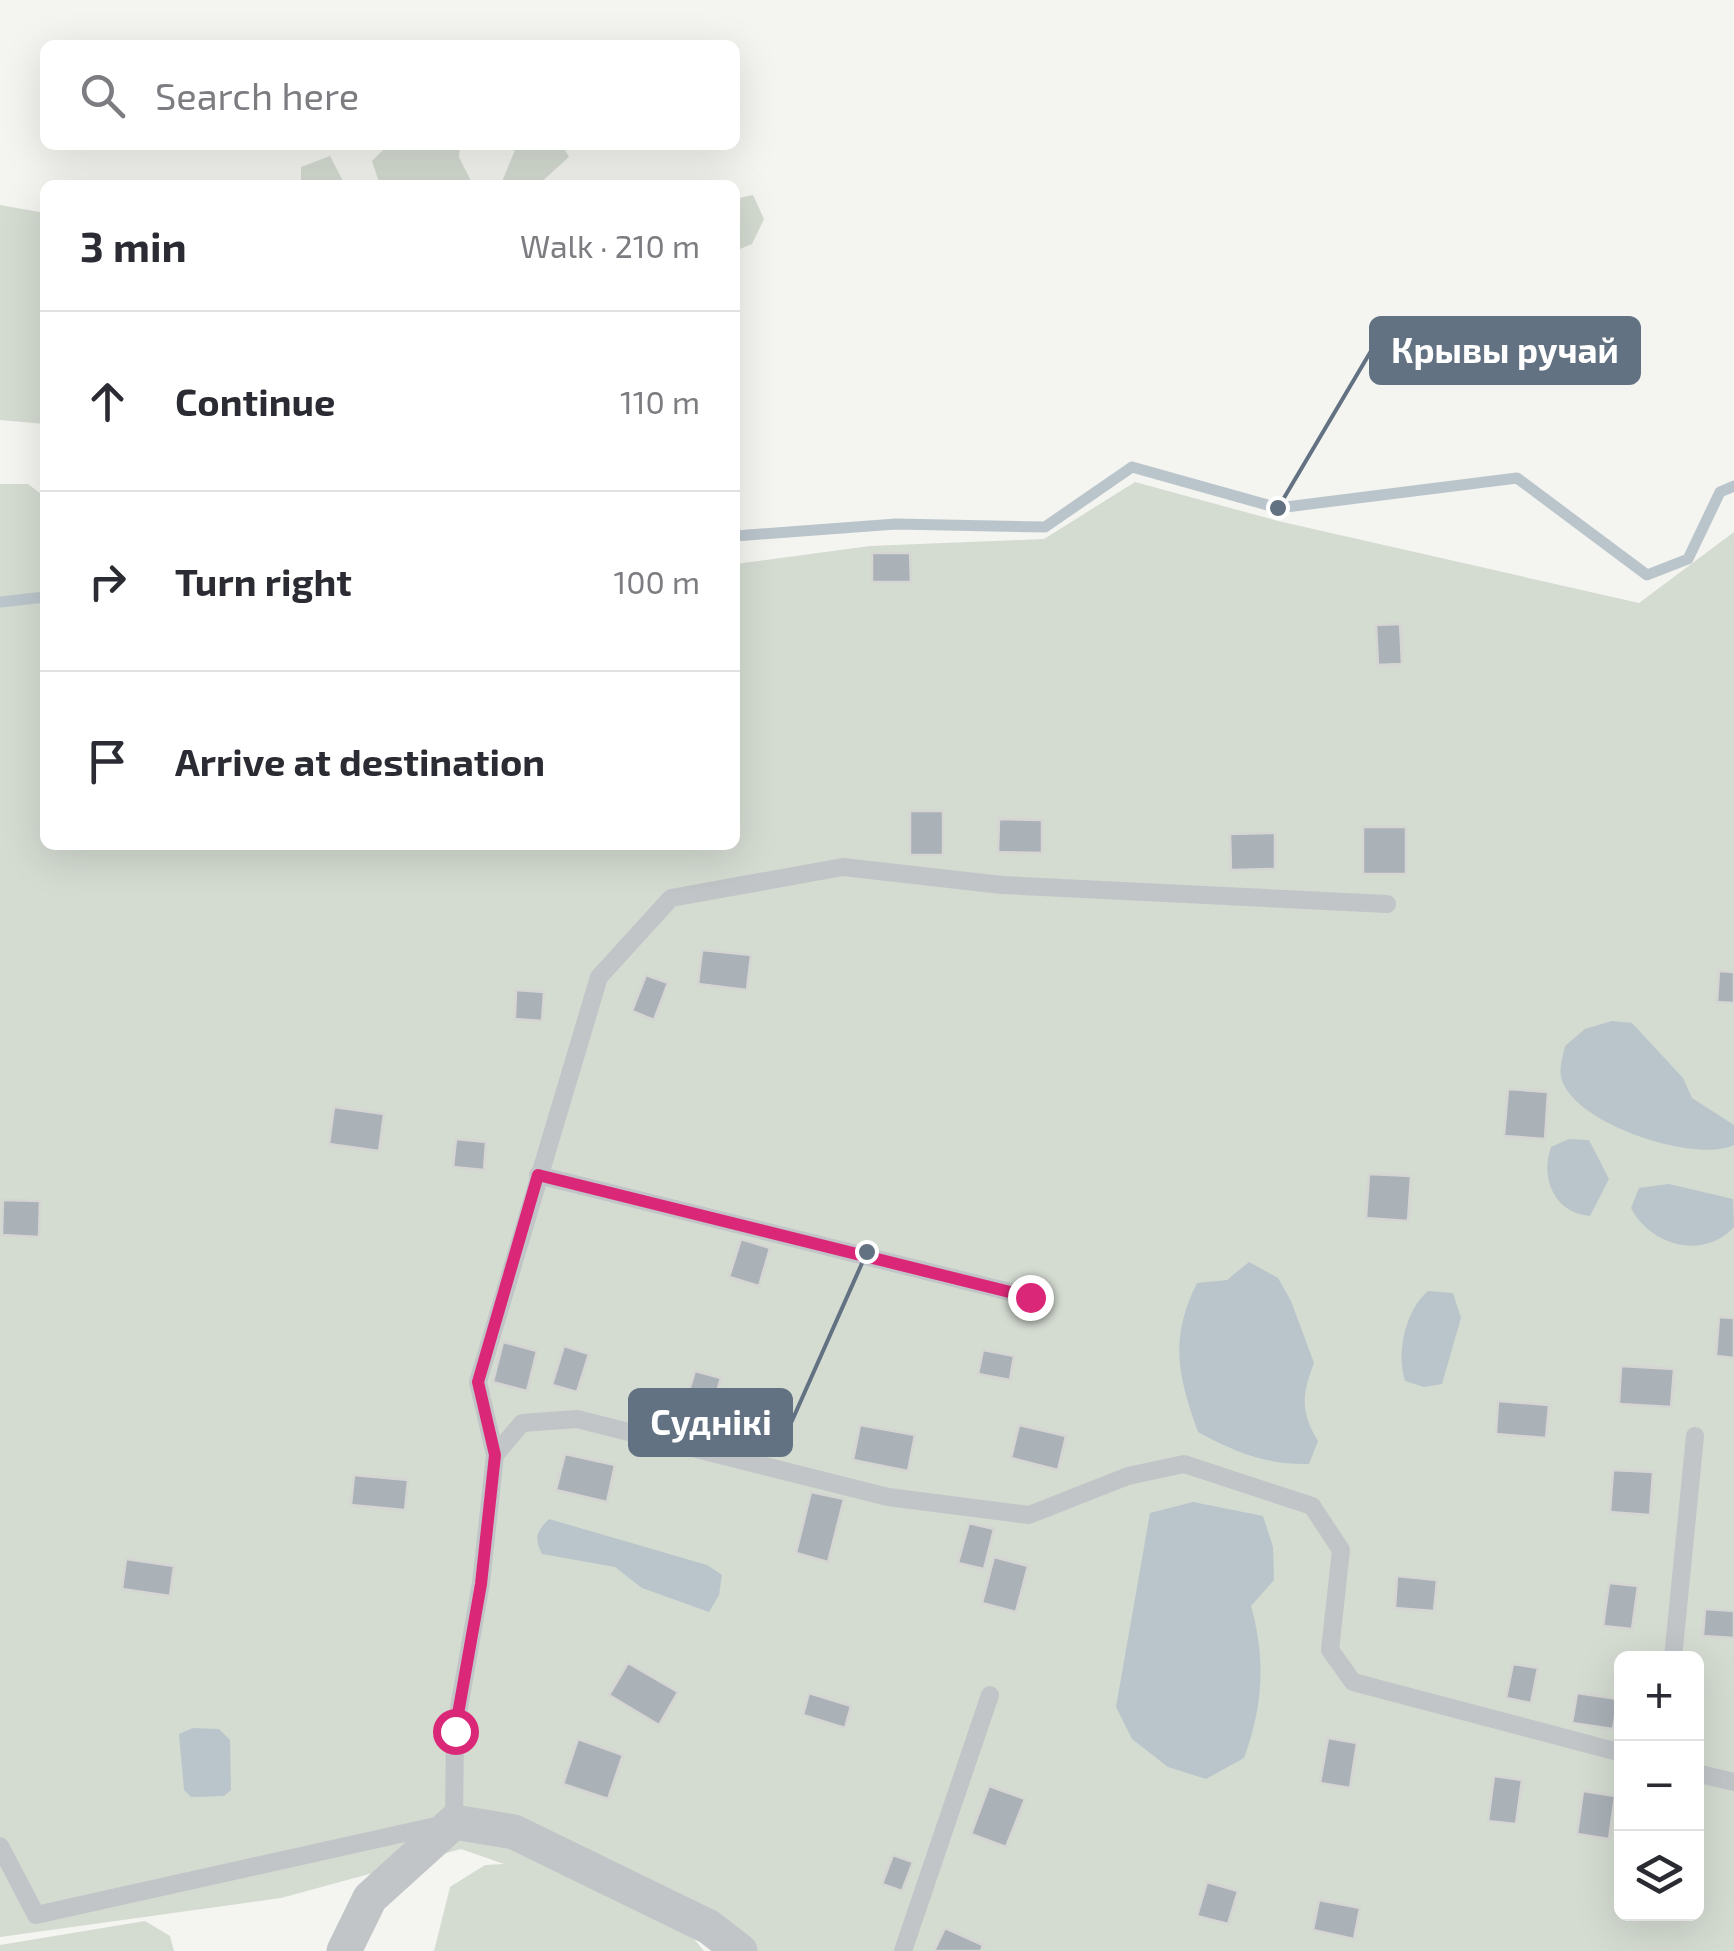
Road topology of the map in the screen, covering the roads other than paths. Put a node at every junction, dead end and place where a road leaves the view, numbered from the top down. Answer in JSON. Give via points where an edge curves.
{"nodes":[{"id":1,"x":1387,"y":904,"type":"dead end"},
{"id":2,"x":538,"y":1175,"type":"junction"},
{"id":3,"x":1030,"y":1297,"type":"dead end"},
{"id":4,"x":1695,"y":1436,"type":"dead end"},
{"id":5,"x":495,"y":1455,"type":"junction"},
{"id":6,"x":1674,"y":1651,"type":"edge"},
{"id":7,"x":990,"y":1695,"type":"dead end"},
{"id":8,"x":1614,"y":1751,"type":"edge"},
{"id":9,"x":1704,"y":1774,"type":"edge"},
{"id":10,"x":1734,"y":1782,"type":"edge"},
{"id":11,"x":454,"y":1822,"type":"junction"},
{"id":12,"x":0,"y":1846,"type":"edge"},
{"id":13,"x":344,"y":1951,"type":"edge"},
{"id":14,"x":740,"y":1951,"type":"edge"},
{"id":15,"x":903,"y":1951,"type":"edge"}],
"edges":[{"from":1,"to":2,"type":"lane","via":[[1002,885],[843,867],[671,898],[599,977]]},
{"from":2,"to":3,"type":"lane"},
{"from":2,"to":5,"type":"lane","via":[[478,1382]]},
{"from":4,"to":6,"type":"lane"},
{"from":5,"to":8,"type":"lane","via":[[522,1423],[577,1418],[888,1497],[1029,1515],[1128,1476],[1184,1464],[1312,1506],[1341,1550],[1330,1650],[1353,1682]]},
{"from":5,"to":11,"type":"lane","via":[[455,1731]]},
{"from":7,"to":15,"type":"lane"},
{"from":9,"to":10,"type":"lane"},
{"from":11,"to":12,"type":"lane","via":[[36,1915]]},
{"from":11,"to":13,"type":"street","via":[[370,1898]]},
{"from":11,"to":14,"type":"street","via":[[514,1832],[709,1927]]}]}
